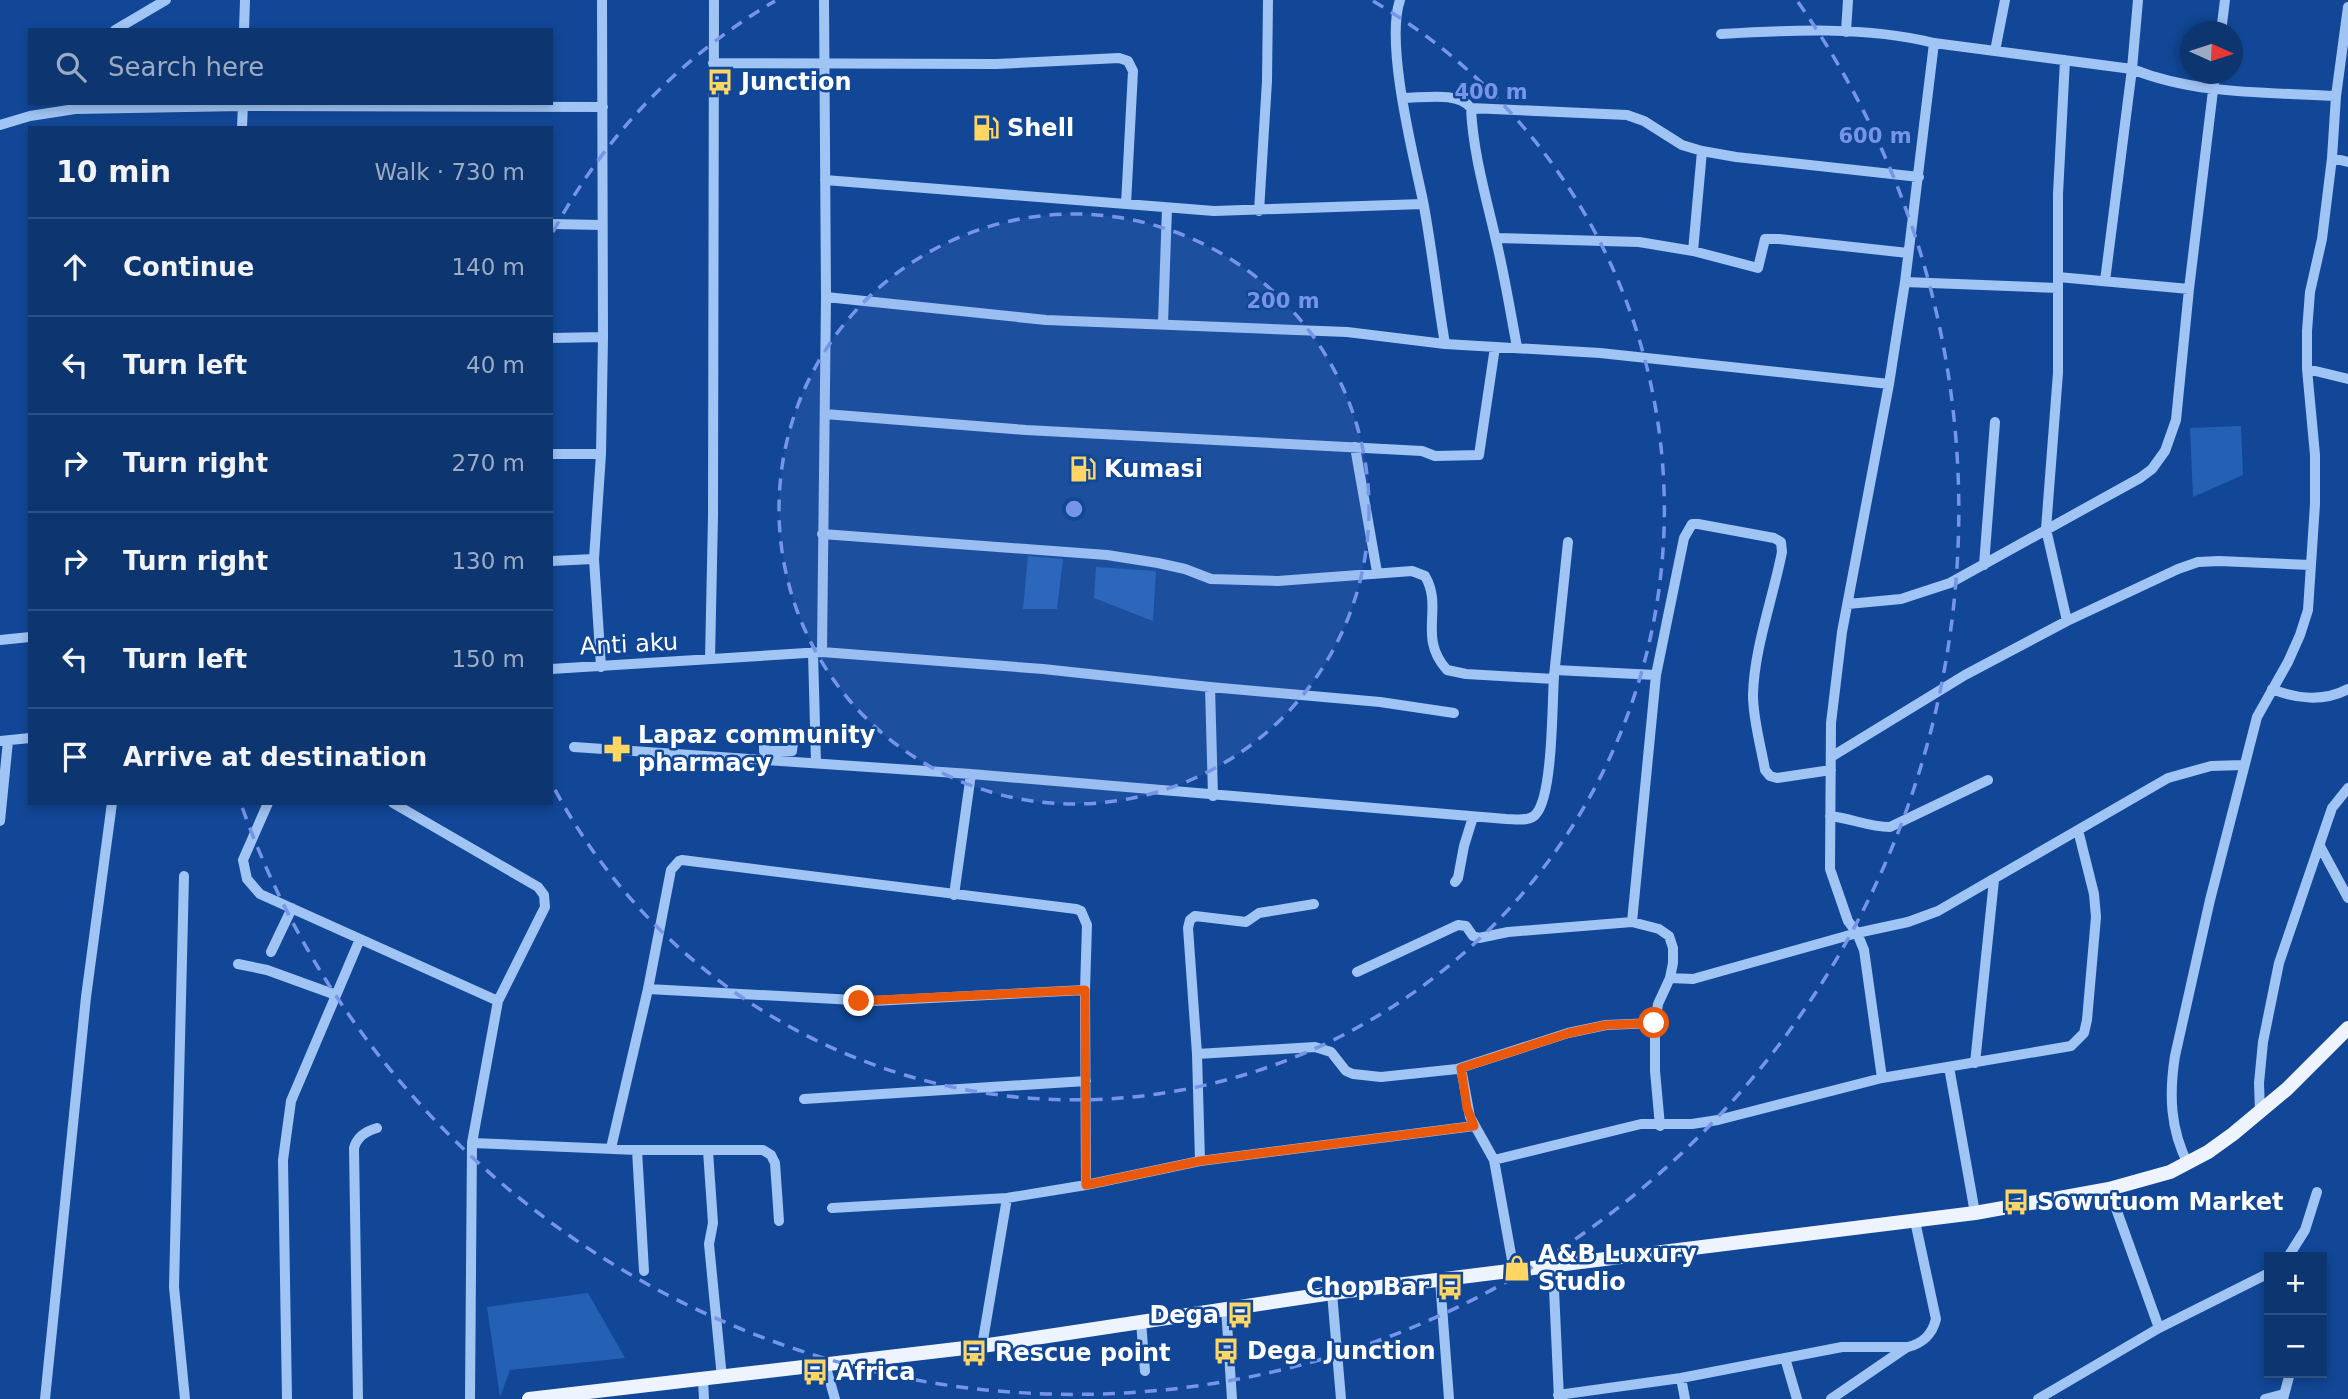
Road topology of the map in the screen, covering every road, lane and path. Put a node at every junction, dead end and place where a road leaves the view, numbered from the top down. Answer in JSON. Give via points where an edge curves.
{"nodes":[{"id":1,"x":166,"y":0,"type":"edge"},
{"id":2,"x":244,"y":0,"type":"edge"},
{"id":3,"x":602,"y":0,"type":"edge"},
{"id":4,"x":714,"y":0,"type":"edge"},
{"id":5,"x":824,"y":0,"type":"edge"},
{"id":6,"x":1268,"y":0,"type":"edge"},
{"id":7,"x":1400,"y":0,"type":"edge"},
{"id":8,"x":1848,"y":0,"type":"edge"},
{"id":9,"x":2005,"y":0,"type":"edge"},
{"id":10,"x":2138,"y":0,"type":"edge"},
{"id":11,"x":2225,"y":0,"type":"edge"},
{"id":12,"x":2348,"y":7,"type":"edge"},
{"id":13,"x":2222,"y":21,"type":"edge"},
{"id":14,"x":2346,"y":25,"type":"edge"},
{"id":15,"x":118,"y":28,"type":"edge"},
{"id":16,"x":244,"y":28,"type":"edge"},
{"id":17,"x":1846,"y":32,"type":"junction"},
{"id":18,"x":1721,"y":34,"type":"dead end"},
{"id":19,"x":1934,"y":43,"type":"junction"},
{"id":20,"x":1995,"y":51,"type":"junction"},
{"id":21,"x":2065,"y":60,"type":"junction"},
{"id":22,"x":824,"y":62,"type":"junction"},
{"id":23,"x":713,"y":63,"type":"junction"},
{"id":24,"x":2132,"y":69,"type":"junction"},
{"id":25,"x":2213,"y":84,"type":"edge"},
{"id":26,"x":2212,"y":89,"type":"junction"},
{"id":27,"x":2336,"y":96,"type":"junction"},
{"id":28,"x":1403,"y":98,"type":"junction"},
{"id":29,"x":242,"y":105,"type":"edge"},
{"id":30,"x":603,"y":107,"type":"junction"},
{"id":31,"x":1471,"y":108,"type":"junction"},
{"id":32,"x":0,"y":125,"type":"edge"},
{"id":33,"x":242,"y":126,"type":"edge"},
{"id":34,"x":1702,"y":151,"type":"junction"},
{"id":35,"x":2332,"y":158,"type":"junction"},
{"id":36,"x":2348,"y":162,"type":"edge"},
{"id":37,"x":1919,"y":177,"type":"junction"},
{"id":38,"x":825,"y":180,"type":"junction"},
{"id":39,"x":1126,"y":204,"type":"junction"},
{"id":40,"x":1423,"y":204,"type":"junction"},
{"id":41,"x":1167,"y":208,"type":"junction"},
{"id":42,"x":1259,"y":211,"type":"junction"},
{"id":43,"x":553,"y":224,"type":"edge"},
{"id":44,"x":601,"y":225,"type":"junction"},
{"id":45,"x":1496,"y":238,"type":"junction"},
{"id":46,"x":1693,"y":251,"type":"junction"},
{"id":47,"x":1908,"y":253,"type":"junction"},
{"id":48,"x":2105,"y":281,"type":"junction"},
{"id":49,"x":1905,"y":282,"type":"junction"},
{"id":50,"x":2058,"y":282,"type":"junction"},
{"id":51,"x":2189,"y":289,"type":"junction"},
{"id":52,"x":826,"y":297,"type":"junction"},
{"id":53,"x":1163,"y":323,"type":"junction"},
{"id":54,"x":603,"y":337,"type":"junction"},
{"id":55,"x":553,"y":338,"type":"edge"},
{"id":56,"x":1445,"y":344,"type":"junction"},
{"id":57,"x":1495,"y":347,"type":"junction"},
{"id":58,"x":1517,"y":347,"type":"junction"},
{"id":59,"x":2307,"y":369,"type":"junction"},
{"id":60,"x":2348,"y":379,"type":"edge"},
{"id":61,"x":1889,"y":384,"type":"junction"},
{"id":62,"x":824,"y":414,"type":"junction"},
{"id":63,"x":1995,"y":422,"type":"dead end"},
{"id":64,"x":1355,"y":447,"type":"junction"},
{"id":65,"x":553,"y":454,"type":"edge"},
{"id":66,"x":601,"y":454,"type":"junction"},
{"id":67,"x":2046,"y":529,"type":"junction"},
{"id":68,"x":822,"y":534,"type":"junction"},
{"id":69,"x":1568,"y":542,"type":"dead end"},
{"id":70,"x":594,"y":559,"type":"junction"},
{"id":71,"x":553,"y":561,"type":"edge"},
{"id":72,"x":1984,"y":565,"type":"junction"},
{"id":73,"x":2311,"y":565,"type":"junction"},
{"id":74,"x":1377,"y":572,"type":"junction"},
{"id":75,"x":1848,"y":604,"type":"junction"},
{"id":76,"x":2067,"y":621,"type":"junction"},
{"id":77,"x":28,"y":637,"type":"edge"},
{"id":78,"x":0,"y":640,"type":"edge"},
{"id":79,"x":817,"y":652,"type":"junction"},
{"id":80,"x":710,"y":659,"type":"junction"},
{"id":81,"x":601,"y":667,"type":"junction"},
{"id":82,"x":553,"y":669,"type":"edge"},
{"id":83,"x":1555,"y":674,"type":"junction"},
{"id":84,"x":1656,"y":675,"type":"junction"},
{"id":85,"x":1210,"y":687,"type":"junction"},
{"id":86,"x":2272,"y":689,"type":"junction"},
{"id":87,"x":2348,"y":689,"type":"edge"},
{"id":88,"x":1454,"y":713,"type":"dead end"},
{"id":89,"x":28,"y":738,"type":"edge"},
{"id":90,"x":4,"y":741,"type":"edge"},
{"id":91,"x":574,"y":747,"type":"dead end"},
{"id":92,"x":1831,"y":757,"type":"junction"},
{"id":93,"x":816,"y":763,"type":"junction"},
{"id":94,"x":2243,"y":765,"type":"junction"},
{"id":95,"x":1830,"y":770,"type":"junction"},
{"id":96,"x":971,"y":774,"type":"junction"},
{"id":97,"x":1988,"y":780,"type":"dead end"},
{"id":98,"x":2348,"y":788,"type":"edge"},
{"id":99,"x":1213,"y":796,"type":"junction"},
{"id":100,"x":112,"y":805,"type":"edge"},
{"id":101,"x":267,"y":805,"type":"edge"},
{"id":102,"x":396,"y":805,"type":"edge"},
{"id":103,"x":1830,"y":816,"type":"junction"},
{"id":104,"x":1473,"y":817,"type":"junction"},
{"id":105,"x":0,"y":821,"type":"edge"},
{"id":106,"x":2078,"y":830,"type":"junction"},
{"id":107,"x":2320,"y":846,"type":"junction"},
{"id":108,"x":184,"y":876,"type":"dead end"},
{"id":109,"x":1994,"y":880,"type":"junction"},
{"id":110,"x":1455,"y":882,"type":"dead end"},
{"id":111,"x":954,"y":895,"type":"junction"},
{"id":112,"x":2348,"y":898,"type":"edge"},
{"id":113,"x":1314,"y":904,"type":"dead end"},
{"id":114,"x":292,"y":908,"type":"junction"},
{"id":115,"x":1632,"y":922,"type":"junction"},
{"id":116,"x":1857,"y":933,"type":"junction"},
{"id":117,"x":360,"y":939,"type":"junction"},
{"id":118,"x":271,"y":952,"type":"dead end"},
{"id":119,"x":238,"y":964,"type":"dead end"},
{"id":120,"x":1357,"y":972,"type":"dead end"},
{"id":121,"x":1670,"y":978,"type":"junction"},
{"id":122,"x":648,"y":989,"type":"junction"},
{"id":123,"x":1085,"y":990,"type":"junction"},
{"id":124,"x":336,"y":995,"type":"junction"},
{"id":125,"x":498,"y":1001,"type":"junction"},
{"id":126,"x":1654,"y":1023,"type":"junction"},
{"id":127,"x":2348,"y":1028,"type":"edge"},
{"id":128,"x":1197,"y":1054,"type":"junction"},
{"id":129,"x":1975,"y":1063,"type":"junction"},
{"id":130,"x":1949,"y":1067,"type":"junction"},
{"id":131,"x":1461,"y":1068,"type":"junction"},
{"id":132,"x":1882,"y":1078,"type":"junction"},
{"id":133,"x":1086,"y":1081,"type":"junction"},
{"id":134,"x":804,"y":1099,"type":"dead end"},
{"id":135,"x":2260,"y":1112,"type":"junction"},
{"id":136,"x":1474,"y":1126,"type":"junction"},
{"id":137,"x":1660,"y":1126,"type":"junction"},
{"id":138,"x":377,"y":1128,"type":"dead end"},
{"id":139,"x":472,"y":1143,"type":"junction"},
{"id":140,"x":611,"y":1148,"type":"junction"},
{"id":141,"x":637,"y":1150,"type":"junction"},
{"id":142,"x":708,"y":1151,"type":"junction"},
{"id":143,"x":1494,"y":1160,"type":"junction"},
{"id":144,"x":1200,"y":1161,"type":"junction"},
{"id":145,"x":2188,"y":1164,"type":"junction"},
{"id":146,"x":1086,"y":1185,"type":"junction"},
{"id":147,"x":2109,"y":1189,"type":"junction"},
{"id":148,"x":2316,"y":1192,"type":"dead end"},
{"id":149,"x":1007,"y":1198,"type":"junction"},
{"id":150,"x":832,"y":1208,"type":"dead end"},
{"id":151,"x":1975,"y":1213,"type":"junction"},
{"id":152,"x":779,"y":1221,"type":"dead end"},
{"id":153,"x":1915,"y":1221,"type":"junction"},
{"id":154,"x":2291,"y":1252,"type":"edge"},
{"id":155,"x":1553,"y":1268,"type":"junction"},
{"id":156,"x":644,"y":1271,"type":"dead end"},
{"id":157,"x":1514,"y":1271,"type":"junction"},
{"id":158,"x":2264,"y":1276,"type":"edge"},
{"id":159,"x":1440,"y":1280,"type":"junction"},
{"id":160,"x":1332,"y":1293,"type":"junction"},
{"id":161,"x":1226,"y":1308,"type":"junction"},
{"id":162,"x":1141,"y":1322,"type":"junction"},
{"id":163,"x":2159,"y":1328,"type":"junction"},
{"id":164,"x":982,"y":1346,"type":"junction"},
{"id":165,"x":1908,"y":1347,"type":"junction"},
{"id":166,"x":1785,"y":1358,"type":"junction"},
{"id":167,"x":825,"y":1364,"type":"junction"},
{"id":168,"x":1145,"y":1371,"type":"dead end"},
{"id":169,"x":722,"y":1378,"type":"junction"},
{"id":170,"x":1681,"y":1378,"type":"junction"},
{"id":171,"x":2288,"y":1378,"type":"edge"},
{"id":172,"x":703,"y":1380,"type":"junction"},
{"id":173,"x":593,"y":1395,"type":"edge"},
{"id":174,"x":2283,"y":1396,"type":"edge"},
{"id":175,"x":1559,"y":1397,"type":"edge"},
{"id":176,"x":45,"y":1399,"type":"edge"},
{"id":177,"x":185,"y":1399,"type":"edge"},
{"id":178,"x":287,"y":1399,"type":"edge"},
{"id":179,"x":358,"y":1399,"type":"edge"},
{"id":180,"x":470,"y":1399,"type":"edge"},
{"id":181,"x":529,"y":1399,"type":"edge"},
{"id":182,"x":704,"y":1399,"type":"edge"},
{"id":183,"x":835,"y":1399,"type":"edge"},
{"id":184,"x":1232,"y":1399,"type":"edge"},
{"id":185,"x":1341,"y":1399,"type":"edge"},
{"id":186,"x":1449,"y":1399,"type":"edge"},
{"id":187,"x":1685,"y":1399,"type":"edge"},
{"id":188,"x":1797,"y":1399,"type":"edge"},
{"id":189,"x":1831,"y":1399,"type":"edge"},
{"id":190,"x":2038,"y":1399,"type":"edge"},
{"id":191,"x":2265,"y":1399,"type":"edge"}],
"edges":[{"from":1,"to":15,"type":"street"},
{"from":2,"to":16,"type":"street"},
{"from":3,"to":30,"type":"street"},
{"from":4,"to":23,"type":"street"},
{"from":5,"to":22,"type":"street"},
{"from":6,"to":42,"type":"street"},
{"from":7,"to":28,"type":"street","via":[[1396,34]]},
{"from":8,"to":17,"type":"street"},
{"from":9,"to":20,"type":"street"},
{"from":10,"to":24,"type":"street"},
{"from":11,"to":13,"type":"street"},
{"from":12,"to":14,"type":"street"},
{"from":14,"to":27,"type":"street"},
{"from":17,"to":18,"type":"street"},
{"from":17,"to":19,"type":"street"},
{"from":19,"to":20,"type":"street"},
{"from":19,"to":37,"type":"street"},
{"from":20,"to":21,"type":"street"},
{"from":21,"to":24,"type":"street"},
{"from":21,"to":50,"type":"street","via":[[2057,194]]},
{"from":22,"to":23,"type":"street"},
{"from":22,"to":38,"type":"street"},
{"from":22,"to":39,"type":"street","via":[[1128,61],[1133,71]]},
{"from":23,"to":80,"type":"street"},
{"from":24,"to":26,"type":"street","via":[[2157,79]]},
{"from":24,"to":48,"type":"street"},
{"from":25,"to":26,"type":"street"},
{"from":26,"to":27,"type":"street"},
{"from":26,"to":51,"type":"street"},
{"from":27,"to":35,"type":"street"},
{"from":28,"to":31,"type":"street","via":[[1457,98]]},
{"from":28,"to":40,"type":"street"},
{"from":29,"to":30,"type":"street"},
{"from":29,"to":32,"type":"street","via":[[75,109]]},
{"from":29,"to":33,"type":"street"},
{"from":30,"to":44,"type":"street"},
{"from":31,"to":34,"type":"street","via":[[1627,115]]},
{"from":31,"to":45,"type":"street","via":[[1478,166]]},
{"from":34,"to":37,"type":"street"},
{"from":34,"to":46,"type":"street"},
{"from":35,"to":36,"type":"street"},
{"from":35,"to":59,"type":"street","via":[[2311,292]]},
{"from":37,"to":47,"type":"street"},
{"from":38,"to":39,"type":"street"},
{"from":38,"to":52,"type":"street"},
{"from":39,"to":41,"type":"street"},
{"from":40,"to":42,"type":"street"},
{"from":40,"to":56,"type":"street"},
{"from":41,"to":42,"type":"street"},
{"from":41,"to":53,"type":"street"},
{"from":43,"to":44,"type":"street"},
{"from":44,"to":54,"type":"street"},
{"from":45,"to":46,"type":"street","via":[[1640,242]]},
{"from":45,"to":58,"type":"street"},
{"from":46,"to":47,"type":"street","via":[[1758,268],[1765,239]]},
{"from":47,"to":49,"type":"street"},
{"from":48,"to":50,"type":"street"},
{"from":48,"to":51,"type":"street"},
{"from":49,"to":50,"type":"street"},
{"from":49,"to":61,"type":"street"},
{"from":50,"to":67,"type":"street","via":[[2058,373]]},
{"from":51,"to":67,"type":"street","via":[[2176,420],[2165,451],[2140,478]]},
{"from":52,"to":53,"type":"street","via":[[1046,320]]},
{"from":52,"to":62,"type":"street"},
{"from":53,"to":56,"type":"street","via":[[1347,332]]},
{"from":54,"to":55,"type":"street"},
{"from":54,"to":66,"type":"street"},
{"from":56,"to":57,"type":"street"},
{"from":57,"to":58,"type":"street"},
{"from":57,"to":64,"type":"street","via":[[1479,456]]},
{"from":58,"to":61,"type":"street"},
{"from":59,"to":60,"type":"street"},
{"from":59,"to":73,"type":"street","via":[[2315,455]]},
{"from":61,"to":75,"type":"street"},
{"from":62,"to":64,"type":"street"},
{"from":62,"to":68,"type":"street"},
{"from":63,"to":72,"type":"street"},
{"from":64,"to":74,"type":"street"},
{"from":65,"to":66,"type":"street"},
{"from":66,"to":70,"type":"street"},
{"from":67,"to":72,"type":"street"},
{"from":67,"to":76,"type":"street"},
{"from":68,"to":74,"type":"street","via":[[1107,555],[1185,569],[1211,579],[1279,581]]},
{"from":68,"to":79,"type":"street"},
{"from":69,"to":83,"type":"street"},
{"from":70,"to":71,"type":"street"},
{"from":70,"to":81,"type":"street"},
{"from":72,"to":75,"type":"street","via":[[1929,591]]},
{"from":73,"to":76,"type":"street","via":[[2198,562]]},
{"from":73,"to":86,"type":"street","via":[[2301,635]]},
{"from":74,"to":83,"type":"street","via":[[1412,571],[1425,576],[1432,589],[1433,651],[1447,670]]},
{"from":75,"to":92,"type":"street","via":[[1834,684]]},
{"from":76,"to":92,"type":"street","via":[[1965,675]]},
{"from":77,"to":78,"type":"street"},
{"from":79,"to":80,"type":"street","name":"Anti aku"},
{"from":79,"to":85,"type":"street","name":"Anti aku"},
{"from":79,"to":93,"type":"street"},
{"from":80,"to":81,"type":"street","name":"Anti aku"},
{"from":81,"to":82,"type":"street","name":"Anti aku"},
{"from":83,"to":84,"type":"street"},
{"from":83,"to":104,"type":"street","via":[[1550,753],[1538,811],[1529,819]]},
{"from":84,"to":95,"type":"street","via":[[1684,538],[1692,524],[1779,540],[1782,552],[1753,696],[1765,770],[1777,778]]},
{"from":84,"to":115,"type":"street"},
{"from":85,"to":88,"type":"street","name":"Anti aku"},
{"from":85,"to":99,"type":"street"},
{"from":86,"to":87,"type":"street","via":[[2304,698]]},
{"from":86,"to":94,"type":"street","via":[[2256,717]]},
{"from":89,"to":90,"type":"street"},
{"from":90,"to":105,"type":"street"},
{"from":91,"to":93,"type":"street"},
{"from":92,"to":95,"type":"street"},
{"from":93,"to":96,"type":"street"},
{"from":94,"to":106,"type":"street","via":[[2211,766],[2168,778]]},
{"from":94,"to":145,"type":"street","via":[[2171,1082],[2173,1125]]},
{"from":95,"to":103,"type":"street"},
{"from":96,"to":99,"type":"street"},
{"from":96,"to":111,"type":"street"},
{"from":97,"to":103,"type":"street","via":[[1890,827]]},
{"from":98,"to":107,"type":"street","via":[[2332,808]]},
{"from":99,"to":104,"type":"street"},
{"from":100,"to":176,"type":"street","via":[[86,998]]},
{"from":101,"to":114,"type":"street","via":[[243,860],[247,879],[260,894]]},
{"from":102,"to":125,"type":"street","via":[[538,887],[544,895],[545,907]]},
{"from":103,"to":116,"type":"street","via":[[1830,869]]},
{"from":104,"to":110,"type":"street"},
{"from":106,"to":109,"type":"street"},
{"from":106,"to":129,"type":"street","via":[[2096,916],[2084,1033],[2062,1049]]},
{"from":107,"to":112,"type":"street"},
{"from":107,"to":135,"type":"street","via":[[2273,989],[2260,1063]]},
{"from":108,"to":177,"type":"street","via":[[174,1287]]},
{"from":109,"to":116,"type":"street","via":[[1938,911]]},
{"from":109,"to":129,"type":"street"},
{"from":111,"to":122,"type":"street","via":[[679,861],[671,870]]},
{"from":111,"to":123,"type":"street","via":[[1081,911],[1087,925]]},
{"from":113,"to":128,"type":"street","via":[[1259,913],[1246,922],[1195,916],[1190,920]]},
{"from":114,"to":117,"type":"street"},
{"from":114,"to":118,"type":"street"},
{"from":115,"to":120,"type":"street","via":[[1479,938],[1458,925]]},
{"from":115,"to":121,"type":"street","via":[[1669,936],[1674,953]]},
{"from":116,"to":121,"type":"street","via":[[1693,979]]},
{"from":116,"to":132,"type":"street","via":[[1867,967]]},
{"from":117,"to":124,"type":"street"},
{"from":117,"to":125,"type":"street"},
{"from":119,"to":124,"type":"street"},
{"from":121,"to":126,"type":"street"},
{"from":122,"to":123,"type":"street","via":[[859,1001]]},
{"from":122,"to":140,"type":"street"},
{"from":123,"to":133,"type":"street"},
{"from":124,"to":178,"type":"street","via":[[291,1101],[283,1160]]},
{"from":125,"to":139,"type":"street"},
{"from":126,"to":131,"type":"street","via":[[1606,1025],[1569,1033]]},
{"from":126,"to":137,"type":"street"},
{"from":127,"to":135,"type":"main road"},
{"from":128,"to":131,"type":"street","via":[[1315,1047],[1331,1052],[1353,1074],[1371,1077]]},
{"from":128,"to":144,"type":"street"},
{"from":129,"to":130,"type":"street"},
{"from":130,"to":132,"type":"street"},
{"from":130,"to":151,"type":"street"},
{"from":131,"to":136,"type":"street"},
{"from":132,"to":137,"type":"street","via":[[1718,1120]]},
{"from":133,"to":134,"type":"street"},
{"from":133,"to":146,"type":"street"},
{"from":135,"to":145,"type":"main road"},
{"from":136,"to":143,"type":"street"},
{"from":136,"to":144,"type":"street"},
{"from":137,"to":143,"type":"street","via":[[1617,1128]]},
{"from":138,"to":179,"type":"street","via":[[356,1141],[354,1148]]},
{"from":139,"to":140,"type":"street"},
{"from":139,"to":180,"type":"street"},
{"from":140,"to":141,"type":"street"},
{"from":141,"to":142,"type":"street"},
{"from":141,"to":156,"type":"street"},
{"from":142,"to":152,"type":"street","via":[[763,1150],[771,1155]]},
{"from":142,"to":169,"type":"street","via":[[713,1223],[709,1244]]},
{"from":143,"to":157,"type":"street"},
{"from":144,"to":146,"type":"street"},
{"from":145,"to":147,"type":"main road"},
{"from":146,"to":149,"type":"street"},
{"from":147,"to":151,"type":"main road"},
{"from":147,"to":163,"type":"street"},
{"from":148,"to":154,"type":"street","via":[[2305,1230]]},
{"from":149,"to":150,"type":"street"},
{"from":149,"to":164,"type":"street"},
{"from":151,"to":153,"type":"main road"},
{"from":153,"to":155,"type":"main road"},
{"from":153,"to":165,"type":"street","via":[[1936,1319],[1930,1335]]},
{"from":155,"to":157,"type":"main road"},
{"from":155,"to":175,"type":"street"},
{"from":157,"to":159,"type":"main road"},
{"from":158,"to":163,"type":"street"},
{"from":159,"to":160,"type":"main road"},
{"from":159,"to":186,"type":"street"},
{"from":160,"to":161,"type":"main road"},
{"from":160,"to":185,"type":"street"},
{"from":161,"to":162,"type":"main road"},
{"from":161,"to":184,"type":"street"},
{"from":162,"to":164,"type":"main road"},
{"from":162,"to":168,"type":"street"},
{"from":163,"to":190,"type":"street"},
{"from":164,"to":167,"type":"main road"},
{"from":165,"to":166,"type":"street","via":[[1842,1348]]},
{"from":165,"to":189,"type":"street"},
{"from":166,"to":170,"type":"street"},
{"from":166,"to":188,"type":"street"},
{"from":167,"to":169,"type":"main road"},
{"from":167,"to":183,"type":"street"},
{"from":169,"to":172,"type":"main road"},
{"from":170,"to":175,"type":"street"},
{"from":170,"to":187,"type":"street"},
{"from":171,"to":174,"type":"street"},
{"from":172,"to":173,"type":"main road"},
{"from":172,"to":182,"type":"street"},
{"from":173,"to":181,"type":"main road"},
{"from":174,"to":191,"type":"street"}]}
